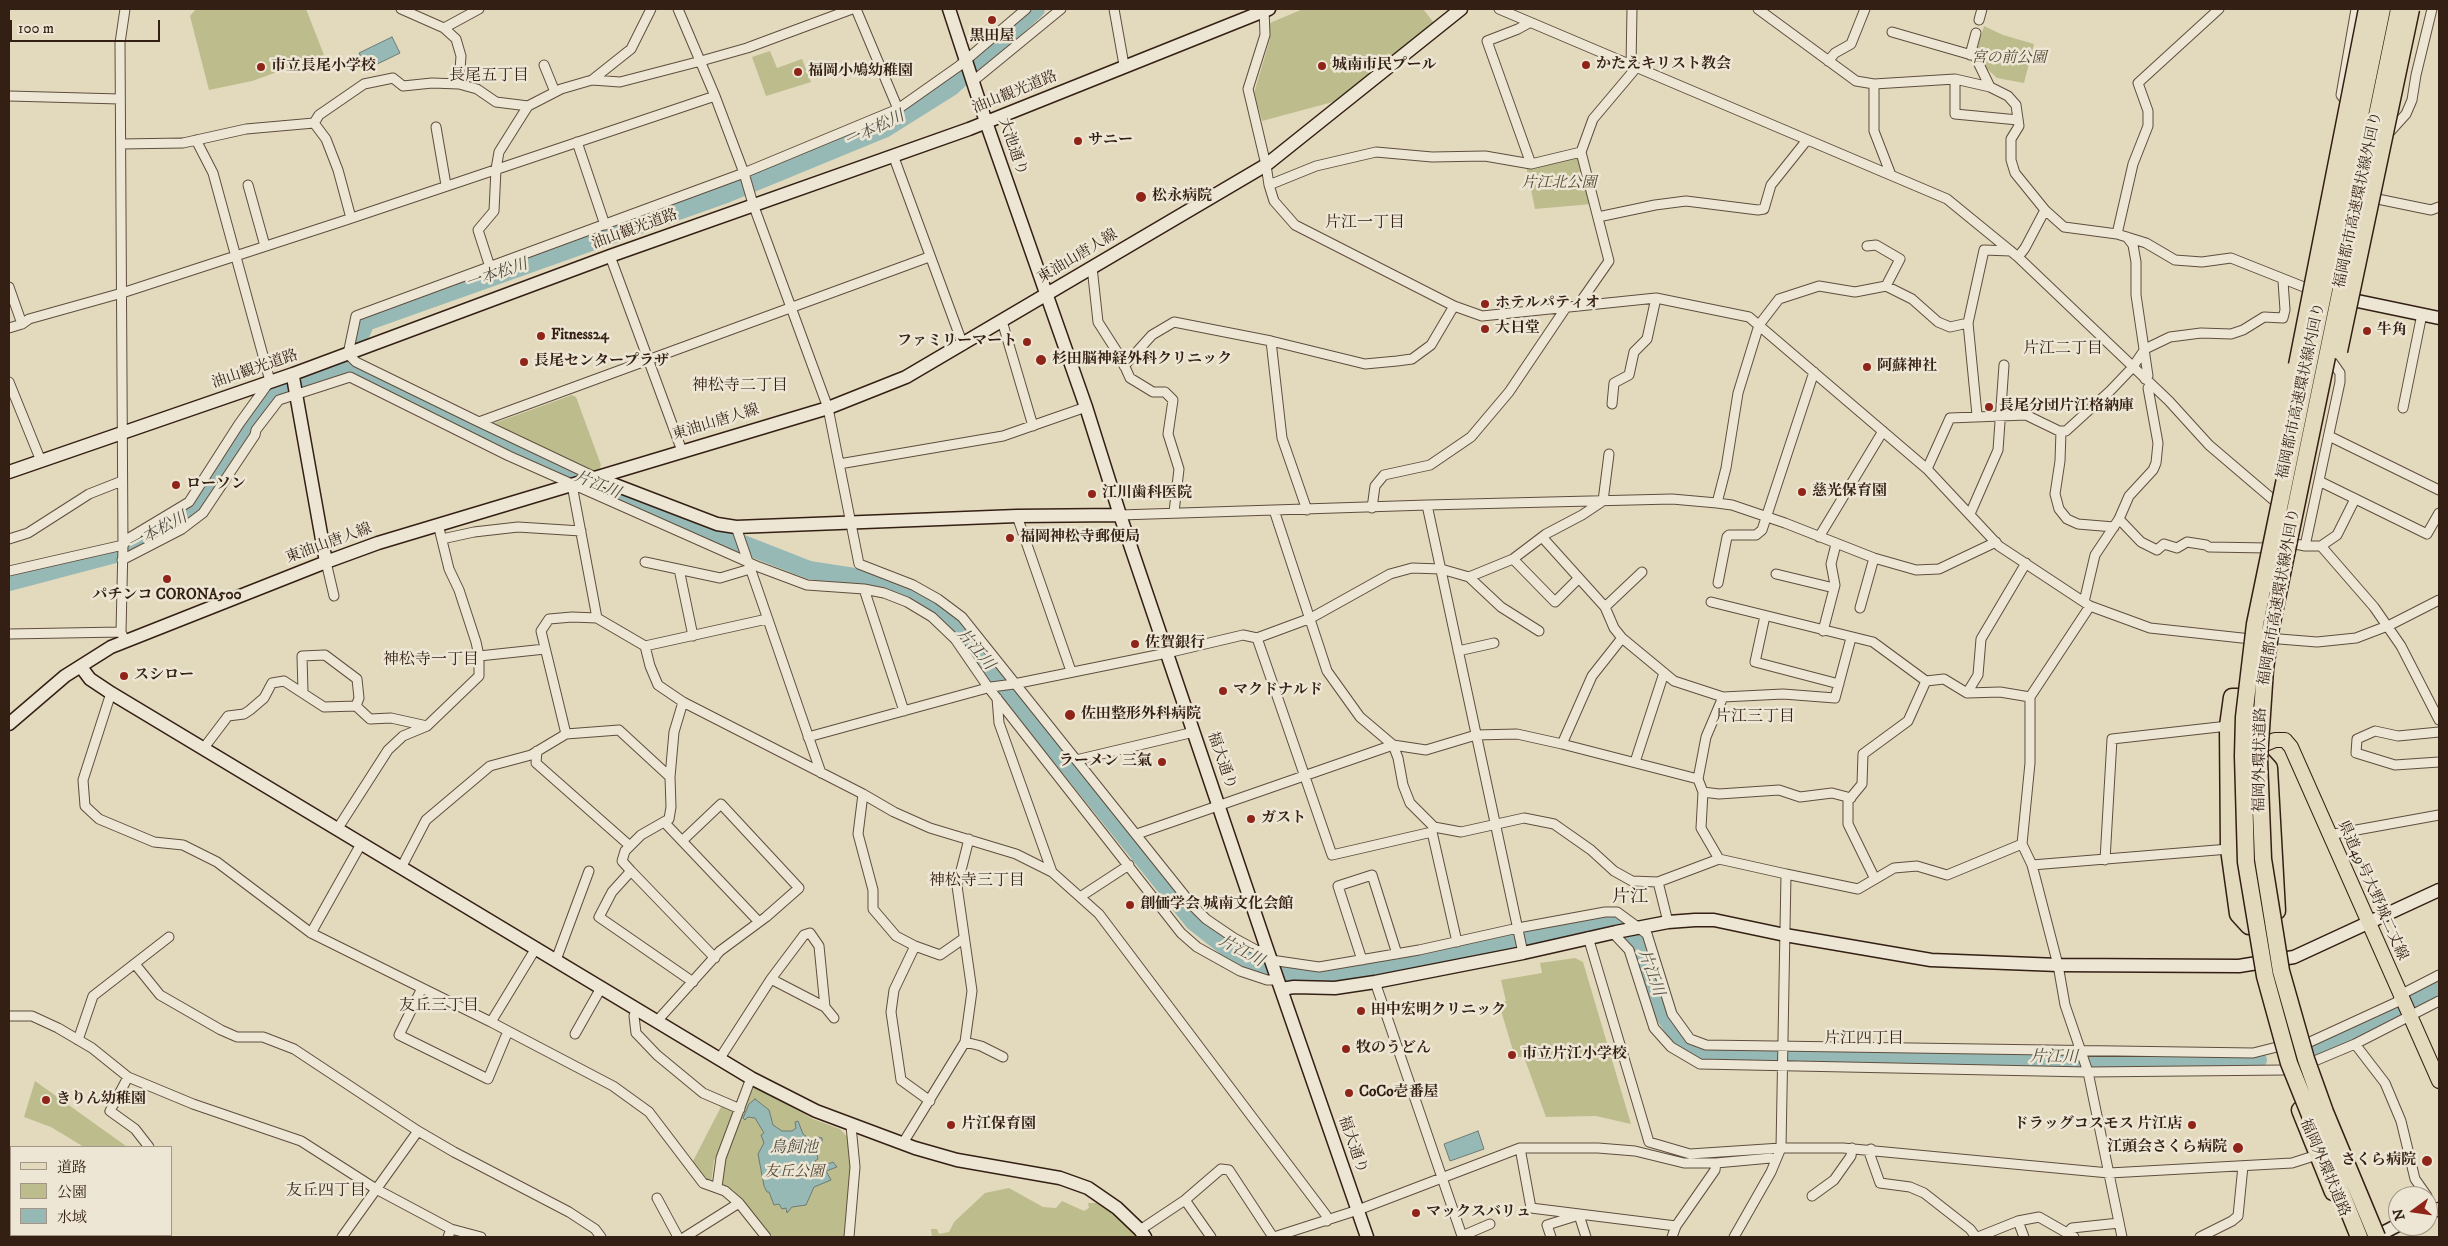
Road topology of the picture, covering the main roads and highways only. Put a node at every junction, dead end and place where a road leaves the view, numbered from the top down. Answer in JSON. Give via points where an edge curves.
{"nodes":[{"id":1,"x":2367,"y":9,"type":"edge"},
{"id":2,"x":2382,"y":9,"type":"edge"},
{"id":3,"x":2400,"y":9,"type":"edge"},
{"id":4,"x":2412,"y":9,"type":"edge"},
{"id":5,"x":2261,"y":632,"type":"junction"},
{"id":6,"x":2242,"y":697,"type":"junction"},
{"id":7,"x":2260,"y":751,"type":"junction"},
{"id":8,"x":2249,"y":926,"type":"junction"},
{"id":9,"x":2438,"y":1073,"type":"edge"},
{"id":10,"x":2353,"y":1237,"type":"edge"},
{"id":11,"x":2359,"y":1237,"type":"edge"},
{"id":12,"x":2376,"y":1237,"type":"edge"}],
"edges":[{"from":1,"to":5,"type":"highway","bridge":true,"via":[[2265,542]]},
{"from":2,"to":5,"type":"highway","name":"福岡都市高速環状線内回り","bridge":true},
{"from":2,"to":5,"type":"highway","name":"福岡外環状道路","via":[[2268,548]]},
{"from":3,"to":5,"type":"highway","name":"福岡都市高速環状線外回り","bridge":true},
{"from":3,"to":5,"type":"highway","name":"福岡外環状道路","via":[[2363,196],[2326,351],[2286,543]]},
{"from":4,"to":5,"type":"highway","bridge":true,"via":[[2293,549]]},
{"from":5,"to":6,"type":"highway","name":"福岡外環状道路"},
{"from":5,"to":7,"type":"highway","name":"福岡外環状道路"},
{"from":5,"to":11,"type":"highway","name":"福岡都市高速環状線内回り","bridge":true,"via":[[2244,717],[2243,805],[2246,862],[2264,976],[2289,1063]]},
{"from":5,"to":12,"type":"highway","name":"福岡都市高速環状線外回り","bridge":true,"via":[[2265,669],[2259,758],[2263,859],[2281,971],[2306,1059]]},
{"from":6,"to":8,"type":"highway","name":"福岡外環状道路","via":[[2238,767],[2240,844]]},
{"from":6,"to":8,"type":"highway","via":[[2232,697],[2228,726],[2229,849],[2238,914]]},
{"from":7,"to":9,"type":"main road","name":"県道49号大野城二丈線","via":[[2275,740],[2285,740],[2291,747],[2368,924]]},
{"from":7,"to":12,"type":"highway","name":"福岡外環状道路","via":[[2260,840],[2270,926],[2278,960],[2305,1065]]},
{"from":8,"to":10,"type":"highway","name":"福岡外環状道路","via":[[2277,1047],[2317,1155]]}]}
